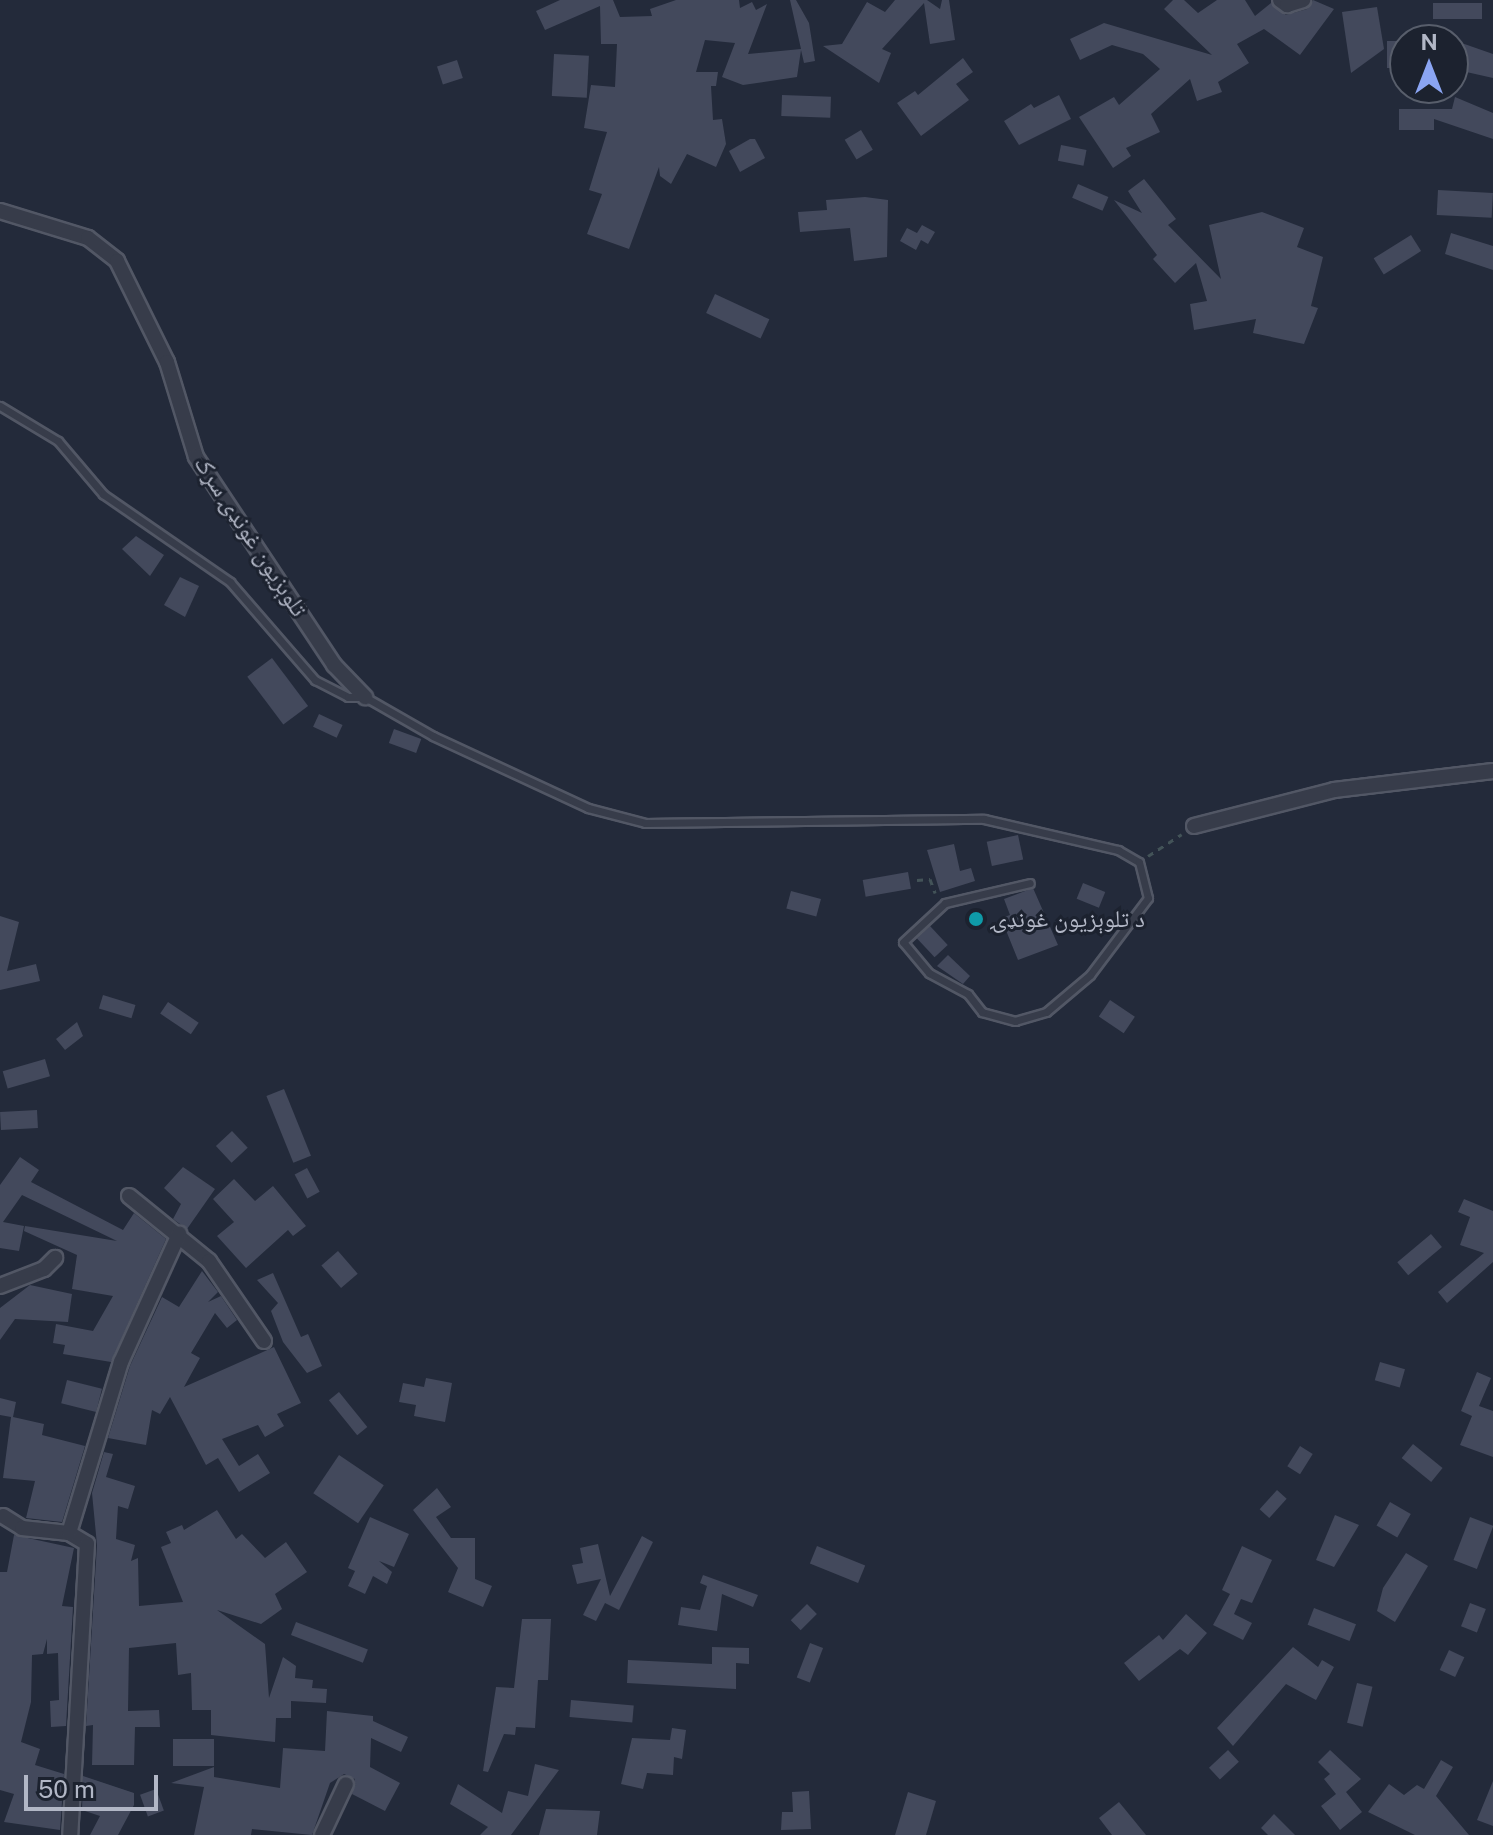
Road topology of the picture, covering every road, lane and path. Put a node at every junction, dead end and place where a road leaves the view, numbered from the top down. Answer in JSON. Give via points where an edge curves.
{"nodes":[{"id":1,"x":1280,"y":0,"type":"edge"},
{"id":2,"x":1303,"y":0,"type":"edge"},
{"id":3,"x":0,"y":211,"type":"edge"},
{"id":4,"x":0,"y":406,"type":"edge"},
{"id":5,"x":365,"y":697,"type":"junction"},
{"id":6,"x":1493,"y":771,"type":"edge"},
{"id":7,"x":1194,"y":826,"type":"joint"},
{"id":8,"x":1139,"y":862,"type":"junction"},
{"id":9,"x":917,"y":880,"type":"dead end"},
{"id":10,"x":1030,"y":883,"type":"dead end"},
{"id":11,"x":937,"y":899,"type":"dead end"},
{"id":12,"x":129,"y":1196,"type":"dead end"},
{"id":13,"x":179,"y":1234,"type":"junction"},
{"id":14,"x":55,"y":1258,"type":"dead end"},
{"id":15,"x":0,"y":1286,"type":"edge"},
{"id":16,"x":264,"y":1341,"type":"dead end"},
{"id":17,"x":3,"y":1516,"type":"dead end"},
{"id":18,"x":69,"y":1533,"type":"junction"},
{"id":19,"x":346,"y":1784,"type":"dead end"},
{"id":20,"x":70,"y":1835,"type":"edge"},
{"id":21,"x":322,"y":1835,"type":"edge"}],
"edges":[{"from":1,"to":2,"type":"street","via":[[1287,5]]},
{"from":3,"to":5,"type":"street","name":"تلوېزيون غونډۍ سړک","via":[[88,238],[117,261],[167,362],[196,457],[334,665]]},
{"from":4,"to":5,"type":"lane","via":[[58,441],[103,494],[230,582],[315,680],[348,697]]},
{"from":5,"to":8,"type":"lane","via":[[433,736],[588,808],[645,823],[984,819],[1118,850]]},
{"from":6,"to":7,"type":"street","via":[[1334,790]]},
{"from":7,"to":8,"type":"path"},
{"from":8,"to":10,"type":"lane","via":[[1148,898],[1090,975],[1046,1012],[1015,1021],[982,1012],[968,994],[929,973],[903,942],[945,903]]},
{"from":9,"to":11,"type":"path","via":[[930,879]]},
{"from":12,"to":13,"type":"street"},
{"from":13,"to":16,"type":"street","via":[[209,1261]]},
{"from":13,"to":18,"type":"street","via":[[121,1362]]},
{"from":14,"to":15,"type":"street","via":[[44,1269]]},
{"from":17,"to":18,"type":"street","via":[[22,1528]]},
{"from":18,"to":20,"type":"street","via":[[87,1544],[89,1555]]},
{"from":19,"to":21,"type":"street"}]}
